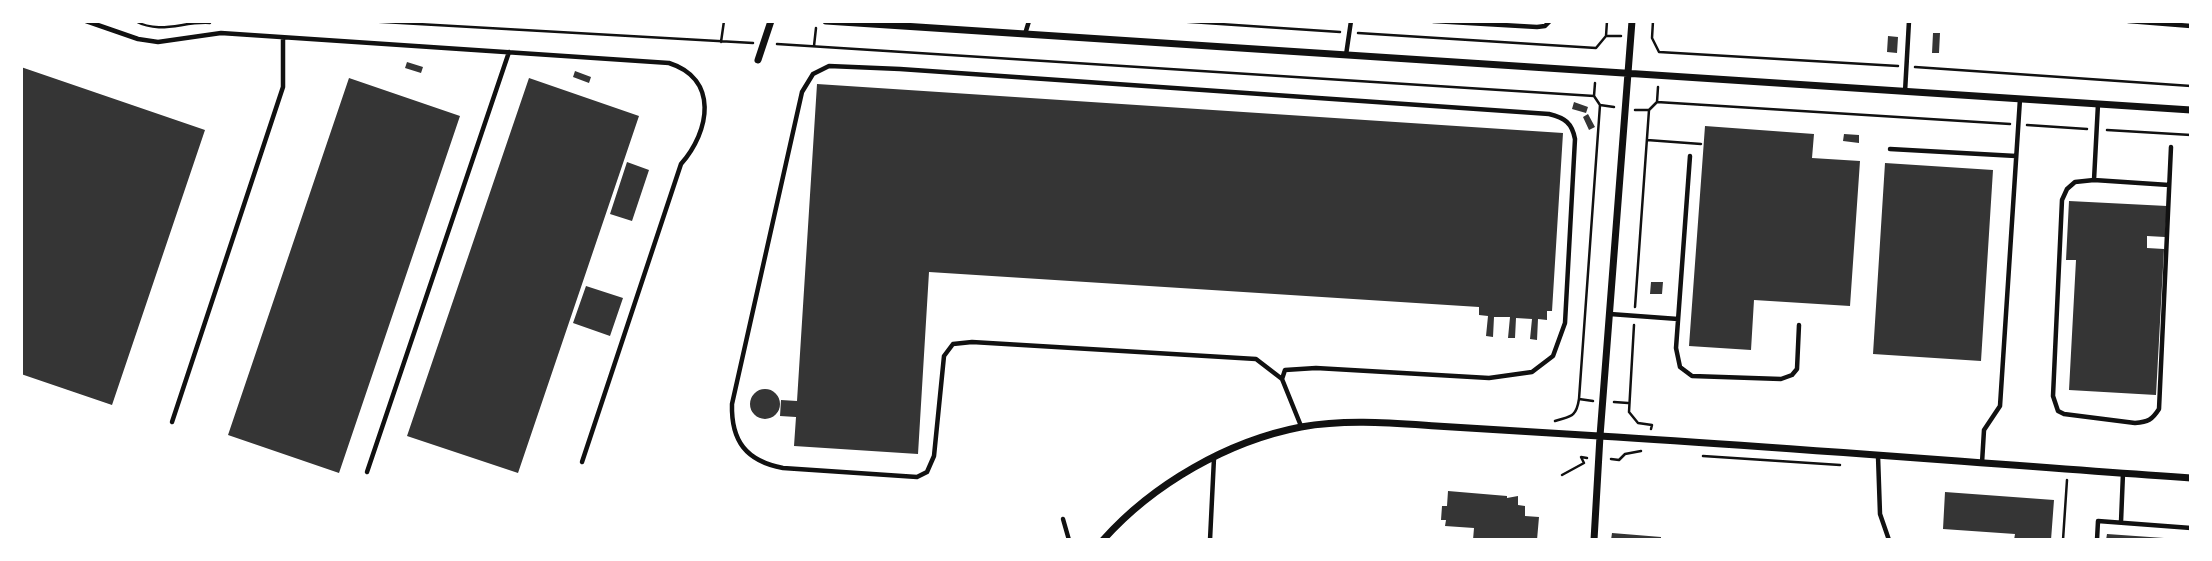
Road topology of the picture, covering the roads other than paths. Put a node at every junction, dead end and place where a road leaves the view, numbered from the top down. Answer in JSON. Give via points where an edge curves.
{"nodes":[{"id":1,"x":86,"y":21,"type":"edge"},
{"id":2,"x":111,"y":21,"type":"edge"},
{"id":3,"x":771,"y":21,"type":"edge"},
{"id":4,"x":826,"y":21,"type":"edge"},
{"id":5,"x":1029,"y":21,"type":"edge"},
{"id":6,"x":1351,"y":21,"type":"edge"},
{"id":7,"x":1433,"y":21,"type":"edge"},
{"id":8,"x":1550,"y":21,"type":"edge"},
{"id":9,"x":1632,"y":21,"type":"edge"},
{"id":10,"x":1909,"y":21,"type":"edge"},
{"id":11,"x":2128,"y":21,"type":"edge"},
{"id":12,"x":2191,"y":26,"type":"edge"},
{"id":13,"x":108,"y":29,"type":"junction"},
{"id":14,"x":1025,"y":34,"type":"junction"},
{"id":15,"x":283,"y":37,"type":"junction"},
{"id":16,"x":509,"y":52,"type":"junction"},
{"id":17,"x":1346,"y":55,"type":"junction"},
{"id":18,"x":758,"y":60,"type":"dead end"},
{"id":19,"x":1629,"y":74,"type":"junction"},
{"id":20,"x":1905,"y":92,"type":"junction"},
{"id":21,"x":2020,"y":99,"type":"junction"},
{"id":22,"x":2098,"y":104,"type":"junction"},
{"id":23,"x":2191,"y":110,"type":"edge"},
{"id":24,"x":2171,"y":147,"type":"dead end"},
{"id":25,"x":1890,"y":149,"type":"dead end"},
{"id":26,"x":1690,"y":156,"type":"dead end"},
{"id":27,"x":2016,"y":156,"type":"junction"},
{"id":28,"x":2094,"y":180,"type":"junction"},
{"id":29,"x":2169,"y":185,"type":"junction"},
{"id":30,"x":1610,"y":314,"type":"junction"},
{"id":31,"x":1678,"y":319,"type":"junction"},
{"id":32,"x":1799,"y":325,"type":"dead end"},
{"id":33,"x":1282,"y":379,"type":"junction"},
{"id":34,"x":173,"y":422,"type":"dead end"},
{"id":35,"x":1301,"y":427,"type":"junction"},
{"id":36,"x":1600,"y":436,"type":"junction"},
{"id":37,"x":1878,"y":456,"type":"junction"},
{"id":38,"x":1214,"y":457,"type":"junction"},
{"id":39,"x":582,"y":462,"type":"dead end"},
{"id":40,"x":1982,"y":463,"type":"junction"},
{"id":41,"x":367,"y":472,"type":"dead end"},
{"id":42,"x":2123,"y":473,"type":"junction"},
{"id":43,"x":2191,"y":478,"type":"edge"},
{"id":44,"x":1063,"y":519,"type":"dead end"},
{"id":45,"x":2121,"y":522,"type":"junction"},
{"id":46,"x":2191,"y":528,"type":"edge"},
{"id":47,"x":1069,"y":540,"type":"edge"},
{"id":48,"x":1103,"y":540,"type":"edge"},
{"id":49,"x":1210,"y":540,"type":"edge"},
{"id":50,"x":1594,"y":540,"type":"edge"},
{"id":51,"x":1889,"y":540,"type":"edge"},
{"id":52,"x":2096,"y":540,"type":"edge"}],
"edges":[{"from":1,"to":13,"type":"lane"},
{"from":2,"to":13,"type":"lane"},
{"from":3,"to":18,"type":"street"},
{"from":4,"to":14,"type":"street"},
{"from":5,"to":14,"type":"lane"},
{"from":6,"to":17,"type":"lane"},
{"from":7,"to":8,"type":"lane","via":[[1537,27]]},
{"from":9,"to":19,"type":"street"},
{"from":10,"to":20,"type":"lane"},
{"from":11,"to":12,"type":"lane"},
{"from":13,"to":15,"type":"lane","via":[[158,41],[221,33]]},
{"from":14,"to":17,"type":"street"},
{"from":15,"to":16,"type":"lane"},
{"from":15,"to":34,"type":"lane","via":[[283,87]]},
{"from":16,"to":39,"type":"lane","via":[[669,63],[697,80],[705,102],[699,136],[681,164]]},
{"from":16,"to":41,"type":"lane"},
{"from":17,"to":19,"type":"street"},
{"from":19,"to":20,"type":"street"},
{"from":19,"to":30,"type":"street"},
{"from":20,"to":21,"type":"street"},
{"from":21,"to":22,"type":"street"},
{"from":21,"to":27,"type":"lane"},
{"from":22,"to":23,"type":"street"},
{"from":22,"to":28,"type":"lane"},
{"from":24,"to":29,"type":"lane"},
{"from":25,"to":27,"type":"lane"},
{"from":26,"to":31,"type":"lane"},
{"from":27,"to":40,"type":"lane","via":[[2000,406],[1984,430]]},
{"from":28,"to":29,"type":"lane"},
{"from":28,"to":29,"type":"lane","via":[[2075,182],[2062,200],[2053,396],[2058,411],[2064,414],[2135,423],[2147,422],[2159,409]]},
{"from":30,"to":31,"type":"lane"},
{"from":30,"to":36,"type":"street"},
{"from":31,"to":32,"type":"lane","via":[[1677,360],[1692,376],[1781,379],[1791,375],[1797,369]]},
{"from":33,"to":33,"type":"lane","via":[[1256,359],[953,344],[944,356],[934,456],[927,472],[916,477],[765,465],[743,449],[732,425],[732,404],[802,92],[813,74],[829,66],[888,68],[1466,108],[1549,114],[1563,117],[1573,127],[1565,323],[1553,356],[1532,372],[1489,378],[1316,368],[1284,370]]},
{"from":33,"to":35,"type":"lane"},
{"from":35,"to":36,"type":"street","via":[[1380,422]]},
{"from":35,"to":38,"type":"street"},
{"from":36,"to":37,"type":"street"},
{"from":36,"to":50,"type":"street"},
{"from":37,"to":40,"type":"street"},
{"from":37,"to":51,"type":"lane","via":[[1880,514]]},
{"from":38,"to":48,"type":"street","via":[[1139,506]]},
{"from":38,"to":49,"type":"lane"},
{"from":40,"to":42,"type":"street"},
{"from":42,"to":43,"type":"street"},
{"from":42,"to":45,"type":"lane"},
{"from":44,"to":47,"type":"lane"},
{"from":45,"to":46,"type":"lane"},
{"from":45,"to":52,"type":"lane","via":[[2098,520]]}]}
